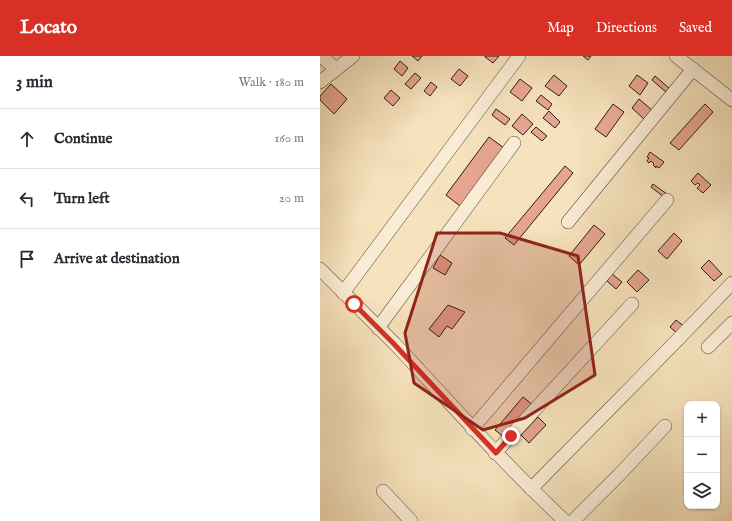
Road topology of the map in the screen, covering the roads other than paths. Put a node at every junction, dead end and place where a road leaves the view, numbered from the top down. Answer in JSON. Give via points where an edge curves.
{"nodes":[{"id":1,"x":321,"y":56,"type":"edge"},
{"id":2,"x":353,"y":56,"type":"edge"},
{"id":3,"x":519,"y":56,"type":"edge"},
{"id":4,"x":676,"y":56,"type":"edge"},
{"id":5,"x":336,"y":69,"type":"junction"},
{"id":6,"x":693,"y":69,"type":"junction"},
{"id":7,"x":320,"y":82,"type":"edge"},
{"id":8,"x":730,"y":94,"type":"edge"},
{"id":9,"x":514,"y":143,"type":"dead end"},
{"id":10,"x":668,"y":200,"type":"dead end"},
{"id":11,"x":568,"y":222,"type":"dead end"},
{"id":12,"x":320,"y":269,"type":"edge"},
{"id":13,"x":732,"y":283,"type":"edge"},
{"id":14,"x":343,"y":293,"type":"junction"},
{"id":15,"x":632,"y":304,"type":"dead end"},
{"id":16,"x":732,"y":323,"type":"edge"},
{"id":17,"x":378,"y":328,"type":"junction"},
{"id":18,"x":708,"y":346,"type":"dead end"},
{"id":19,"x":665,"y":426,"type":"dead end"},
{"id":20,"x":472,"y":429,"type":"junction"},
{"id":21,"x":496,"y":453,"type":"junction"},
{"id":22,"x":530,"y":489,"type":"junction"},
{"id":23,"x":383,"y":491,"type":"dead end"},
{"id":24,"x":411,"y":521,"type":"edge"},
{"id":25,"x":565,"y":521,"type":"edge"},
{"id":26,"x":573,"y":521,"type":"edge"}],
"edges":[{"from":1,"to":5,"type":"street"},
{"from":2,"to":5,"type":"street"},
{"from":3,"to":14,"type":"street"},
{"from":4,"to":6,"type":"street"},
{"from":5,"to":7,"type":"street"},
{"from":6,"to":8,"type":"street"},
{"from":6,"to":11,"type":"street"},
{"from":9,"to":17,"type":"street"},
{"from":10,"to":20,"type":"street"},
{"from":12,"to":14,"type":"street"},
{"from":13,"to":22,"type":"street"},
{"from":14,"to":17,"type":"street"},
{"from":15,"to":21,"type":"street"},
{"from":16,"to":18,"type":"street"},
{"from":17,"to":20,"type":"street"},
{"from":19,"to":26,"type":"street"},
{"from":20,"to":21,"type":"street"},
{"from":21,"to":22,"type":"street"},
{"from":22,"to":25,"type":"street"},
{"from":23,"to":24,"type":"street"}]}
